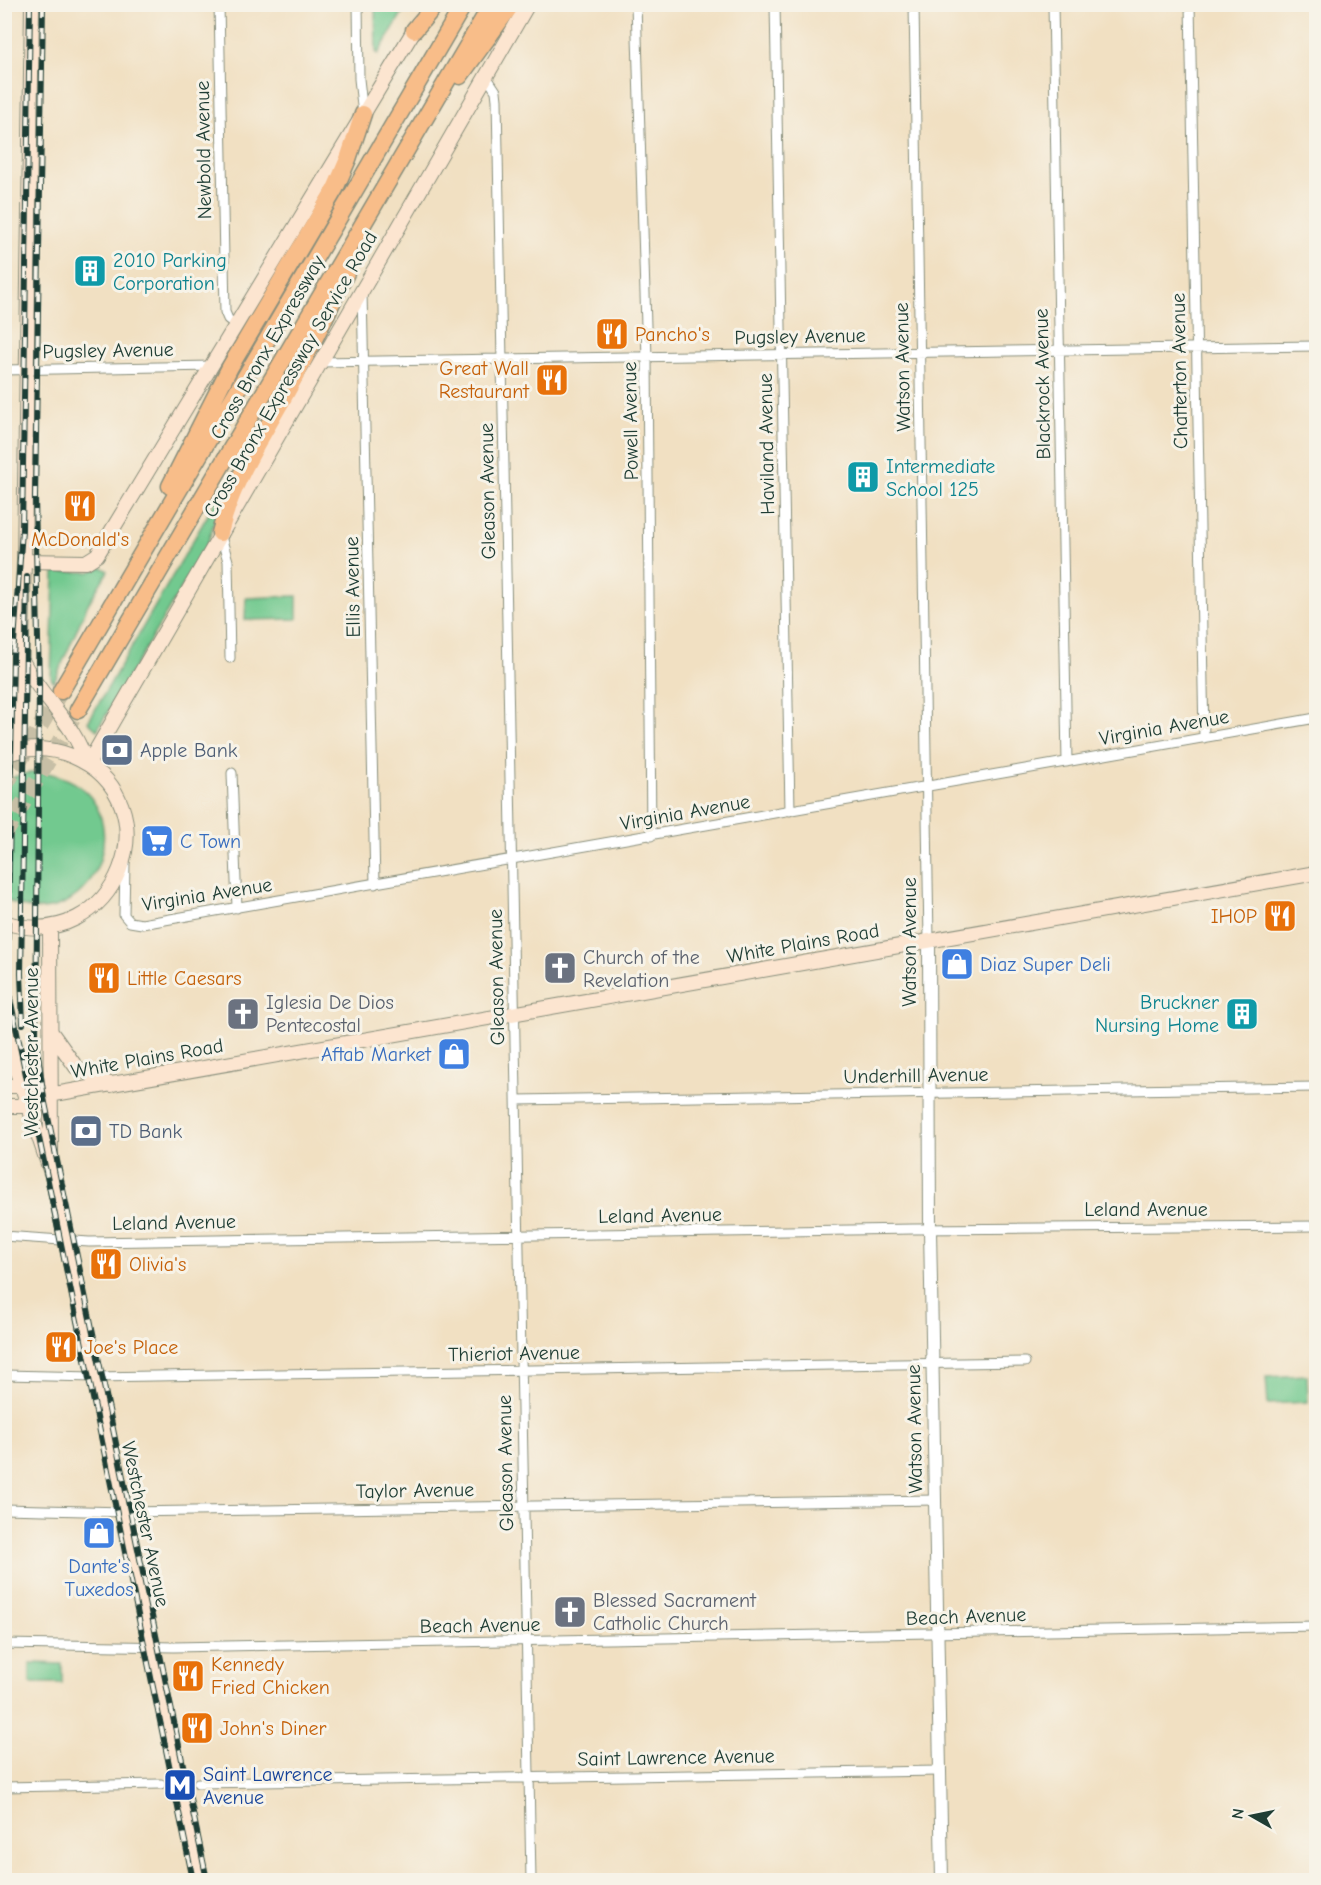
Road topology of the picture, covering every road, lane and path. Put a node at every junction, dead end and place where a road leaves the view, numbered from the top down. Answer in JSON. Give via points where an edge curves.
{"nodes":[{"id":1,"x":32,"y":4,"type":"edge"},
{"id":2,"x":219,"y":4,"type":"edge"},
{"id":3,"x":358,"y":4,"type":"edge"},
{"id":4,"x":429,"y":4,"type":"edge"},
{"id":5,"x":436,"y":4,"type":"edge"},
{"id":6,"x":464,"y":4,"type":"edge"},
{"id":7,"x":492,"y":4,"type":"edge"},
{"id":8,"x":512,"y":4,"type":"edge"},
{"id":9,"x":528,"y":4,"type":"edge"},
{"id":10,"x":636,"y":4,"type":"edge"},
{"id":11,"x":775,"y":4,"type":"edge"},
{"id":12,"x":914,"y":4,"type":"edge"},
{"id":13,"x":1053,"y":4,"type":"edge"},
{"id":14,"x":1190,"y":4,"type":"edge"},
{"id":15,"x":414,"y":30,"type":"junction"},
{"id":16,"x":486,"y":76,"type":"junction"},
{"id":17,"x":363,"y":114,"type":"junction"},
{"id":18,"x":421,"y":126,"type":"junction"},
{"id":19,"x":379,"y":198,"type":"junction"},
{"id":20,"x":362,"y":289,"type":"junction"},
{"id":21,"x":236,"y":325,"type":"junction"},
{"id":22,"x":1317,"y":346,"type":"edge"},
{"id":23,"x":1196,"y":348,"type":"junction"},
{"id":24,"x":1060,"y":350,"type":"junction"},
{"id":25,"x":921,"y":352,"type":"junction"},
{"id":26,"x":782,"y":355,"type":"junction"},
{"id":27,"x":647,"y":357,"type":"junction"},
{"id":28,"x":503,"y":360,"type":"junction"},
{"id":29,"x":320,"y":362,"type":"junction"},
{"id":30,"x":364,"y":362,"type":"junction"},
{"id":31,"x":212,"y":366,"type":"junction"},
{"id":32,"x":4,"y":370,"type":"edge"},
{"id":33,"x":27,"y":370,"type":"junction"},
{"id":34,"x":220,"y":533,"type":"junction"},
{"id":35,"x":24,"y":561,"type":"junction"},
{"id":36,"x":101,"y":624,"type":"junction"},
{"id":37,"x":230,"y":658,"type":"dead end"},
{"id":38,"x":22,"y":660,"type":"junction"},
{"id":39,"x":61,"y":691,"type":"tunnel mouth"},
{"id":40,"x":78,"y":710,"type":"tunnel mouth"},
{"id":41,"x":1317,"y":718,"type":"edge"},
{"id":42,"x":1204,"y":738,"type":"junction"},
{"id":43,"x":19,"y":751,"type":"junction"},
{"id":44,"x":4,"y":755,"type":"edge"},
{"id":45,"x":1067,"y":762,"type":"junction"},
{"id":46,"x":87,"y":764,"type":"junction"},
{"id":47,"x":232,"y":773,"type":"dead end"},
{"id":48,"x":928,"y":787,"type":"junction"},
{"id":49,"x":790,"y":811,"type":"junction"},
{"id":50,"x":651,"y":836,"type":"junction"},
{"id":51,"x":125,"y":854,"type":"junction"},
{"id":52,"x":512,"y":860,"type":"junction"},
{"id":53,"x":1317,"y":873,"type":"edge"},
{"id":54,"x":375,"y":884,"type":"junction"},
{"id":55,"x":237,"y":908,"type":"junction"},
{"id":56,"x":4,"y":922,"type":"edge"},
{"id":57,"x":50,"y":927,"type":"junction"},
{"id":58,"x":929,"y":941,"type":"junction"},
{"id":59,"x":515,"y":1013,"type":"junction"},
{"id":60,"x":4,"y":1022,"type":"edge"},
{"id":61,"x":51,"y":1032,"type":"junction"},
{"id":62,"x":111,"y":1085,"type":"junction"},
{"id":63,"x":4,"y":1086,"type":"edge"},
{"id":64,"x":23,"y":1086,"type":"junction"},
{"id":65,"x":1317,"y":1086,"type":"edge"},
{"id":66,"x":928,"y":1093,"type":"junction"},
{"id":67,"x":49,"y":1095,"type":"junction"},
{"id":68,"x":517,"y":1100,"type":"junction"},
{"id":69,"x":4,"y":1106,"type":"edge"},
{"id":70,"x":30,"y":1106,"type":"junction"},
{"id":71,"x":52,"y":1176,"type":"junction"},
{"id":72,"x":1317,"y":1226,"type":"edge"},
{"id":73,"x":930,"y":1229,"type":"junction"},
{"id":74,"x":519,"y":1235,"type":"junction"},
{"id":75,"x":4,"y":1236,"type":"edge"},
{"id":76,"x":65,"y":1238,"type":"junction"},
{"id":77,"x":1025,"y":1362,"type":"dead end"},
{"id":78,"x":933,"y":1365,"type":"junction"},
{"id":79,"x":522,"y":1371,"type":"junction"},
{"id":80,"x":4,"y":1375,"type":"edge"},
{"id":81,"x":94,"y":1377,"type":"junction"},
{"id":82,"x":935,"y":1500,"type":"junction"},
{"id":83,"x":524,"y":1506,"type":"junction"},
{"id":84,"x":4,"y":1509,"type":"edge"},
{"id":85,"x":124,"y":1512,"type":"junction"},
{"id":86,"x":1317,"y":1626,"type":"edge"},
{"id":87,"x":937,"y":1635,"type":"junction"},
{"id":88,"x":526,"y":1642,"type":"junction"},
{"id":89,"x":4,"y":1644,"type":"edge"},
{"id":90,"x":152,"y":1648,"type":"junction"},
{"id":91,"x":939,"y":1771,"type":"junction"},
{"id":92,"x":529,"y":1778,"type":"junction"},
{"id":93,"x":198,"y":1783,"type":"tunnel mouth"},
{"id":94,"x":161,"y":1784,"type":"tunnel mouth"},
{"id":95,"x":4,"y":1787,"type":"edge"},
{"id":96,"x":200,"y":1881,"type":"edge"},
{"id":97,"x":531,"y":1881,"type":"edge"},
{"id":98,"x":942,"y":1881,"type":"edge"}],
"edges":[{"from":1,"to":33,"type":"main road"},
{"from":2,"to":21,"type":"street","name":"Newbold Avenue","via":[[225,312]]},
{"from":3,"to":17,"type":"street"},
{"from":4,"to":15,"type":"main road"},
{"from":5,"to":15,"type":"highway"},
{"from":6,"to":36,"type":"highway","name":"Cross Bronx Expressway"},
{"from":7,"to":18,"type":"highway","name":"Cross Bronx Expressway"},
{"from":8,"to":18,"type":"highway"},
{"from":9,"to":16,"type":"main road","name":"Cross Bronx Expressway Service Road"},
{"from":10,"to":27,"type":"street","name":"Powell Avenue"},
{"from":11,"to":26,"type":"street","name":"Haviland Avenue"},
{"from":12,"to":25,"type":"street","name":"Watson Avenue"},
{"from":13,"to":24,"type":"street","name":"Blackrock Avenue"},
{"from":14,"to":23,"type":"street","name":"Chatterton Avenue"},
{"from":15,"to":17,"type":"main road"},
{"from":16,"to":20,"type":"main road","name":"Cross Bronx Expressway Service Road"},
{"from":16,"to":28,"type":"street","name":"Gleason Avenue","via":[[497,100]]},
{"from":17,"to":21,"type":"main road"},
{"from":17,"to":36,"type":"highway","via":[[335,189],[227,373]]},
{"from":18,"to":19,"type":"highway","name":"Cross Bronx Expressway"},
{"from":19,"to":34,"type":"highway","via":[[300,367],[237,480],[226,504]]},
{"from":19,"to":40,"type":"highway","name":"Cross Bronx Expressway"},
{"from":20,"to":29,"type":"main road","name":"Cross Bronx Expressway Service Road"},
{"from":20,"to":30,"type":"street","name":"Ellis Avenue"},
{"from":21,"to":31,"type":"main road"},
{"from":22,"to":23,"type":"street","name":"Pugsley Avenue"},
{"from":23,"to":24,"type":"street","name":"Pugsley Avenue"},
{"from":23,"to":42,"type":"street","name":"Chatterton Avenue"},
{"from":24,"to":25,"type":"street","name":"Pugsley Avenue"},
{"from":24,"to":45,"type":"street","name":"Blackrock Avenue"},
{"from":25,"to":26,"type":"street","name":"Pugsley Avenue"},
{"from":25,"to":48,"type":"street","name":"Watson Avenue"},
{"from":26,"to":27,"type":"street","name":"Pugsley Avenue"},
{"from":26,"to":49,"type":"street","name":"Haviland Avenue"},
{"from":27,"to":28,"type":"street","name":"Pugsley Avenue"},
{"from":27,"to":50,"type":"street","name":"Powell Avenue"},
{"from":28,"to":30,"type":"street","name":"Pugsley Avenue"},
{"from":28,"to":52,"type":"street","name":"Gleason Avenue"},
{"from":29,"to":30,"type":"street","name":"Pugsley Avenue"},
{"from":29,"to":34,"type":"main road","name":"Cross Bronx Expressway Service Road"},
{"from":30,"to":54,"type":"street","name":"Ellis Avenue"},
{"from":31,"to":33,"type":"street","name":"Pugsley Avenue"},
{"from":31,"to":35,"type":"main road","via":[[92,560]]},
{"from":32,"to":33,"type":"street","name":"Pugsley Avenue"},
{"from":33,"to":35,"type":"main road"},
{"from":34,"to":37,"type":"street","via":[[228,561]]},
{"from":34,"to":46,"type":"main road","name":"Cross Bronx Expressway Service Road"},
{"from":35,"to":38,"type":"main road"},
{"from":36,"to":39,"type":"highway","name":"Cross Bronx Expressway"},
{"from":38,"to":43,"type":"main road"},
{"from":38,"to":46,"type":"main road","via":[[73,731]]},
{"from":41,"to":42,"type":"street","name":"Virginia Avenue"},
{"from":42,"to":45,"type":"street","name":"Virginia Avenue"},
{"from":43,"to":44,"type":"main road"},
{"from":43,"to":46,"type":"main road","via":[[51,750]]},
{"from":45,"to":48,"type":"street","name":"Virginia Avenue"},
{"from":46,"to":51,"type":"main road","via":[[107,782],[119,803],[127,832]]},
{"from":47,"to":55,"type":"street"},
{"from":48,"to":49,"type":"street","name":"Virginia Avenue"},
{"from":48,"to":58,"type":"street","name":"Watson Avenue"},
{"from":49,"to":50,"type":"street","name":"Virginia Avenue"},
{"from":50,"to":52,"type":"street","name":"Virginia Avenue"},
{"from":51,"to":55,"type":"street","name":"Virginia Avenue","via":[[123,911],[133,924]]},
{"from":51,"to":57,"type":"main road","via":[[116,882],[102,900],[77,919]]},
{"from":52,"to":54,"type":"street","name":"Virginia Avenue"},
{"from":52,"to":59,"type":"street","name":"Gleason Avenue"},
{"from":53,"to":58,"type":"main road","name":"White Plains Road"},
{"from":54,"to":55,"type":"street","name":"Virginia Avenue"},
{"from":56,"to":57,"type":"main road"},
{"from":57,"to":61,"type":"main road","name":"Westchester Avenue"},
{"from":58,"to":59,"type":"main road","name":"White Plains Road"},
{"from":58,"to":66,"type":"street","name":"Watson Avenue"},
{"from":59,"to":62,"type":"main road","name":"White Plains Road"},
{"from":59,"to":68,"type":"street","name":"Gleason Avenue"},
{"from":60,"to":64,"type":"main road","name":"Westchester Avenue"},
{"from":61,"to":62,"type":"main road","via":[[76,1067]]},
{"from":61,"to":67,"type":"main road","name":"Westchester Avenue"},
{"from":62,"to":67,"type":"main road","name":"White Plains Road"},
{"from":63,"to":64,"type":"main road","name":"White Plains Road"},
{"from":64,"to":67,"type":"main road","name":"White Plains Road"},
{"from":64,"to":70,"type":"main road","name":"Westchester Avenue"},
{"from":65,"to":66,"type":"street","name":"Underhill Avenue"},
{"from":66,"to":68,"type":"street","name":"Underhill Avenue"},
{"from":66,"to":73,"type":"street","name":"Watson Avenue"},
{"from":67,"to":70,"type":"main road","name":"White Plains Road"},
{"from":67,"to":71,"type":"main road","name":"Westchester Avenue"},
{"from":68,"to":74,"type":"street","name":"Gleason Avenue"},
{"from":69,"to":70,"type":"main road"},
{"from":70,"to":71,"type":"main road","name":"Westchester Avenue"},
{"from":71,"to":76,"type":"main road","name":"Westchester Avenue"},
{"from":72,"to":73,"type":"street","name":"Leland Avenue"},
{"from":73,"to":74,"type":"street","name":"Leland Avenue"},
{"from":73,"to":78,"type":"street","name":"Watson Avenue"},
{"from":74,"to":76,"type":"street","name":"Leland Avenue","via":[[89,1242]]},
{"from":74,"to":79,"type":"street","name":"Gleason Avenue"},
{"from":75,"to":76,"type":"street","name":"Leland Avenue"},
{"from":76,"to":81,"type":"main road","name":"Westchester Avenue"},
{"from":77,"to":78,"type":"street","name":"Thieriot Avenue"},
{"from":78,"to":79,"type":"street","name":"Thieriot Avenue"},
{"from":78,"to":82,"type":"street","name":"Watson Avenue"},
{"from":79,"to":81,"type":"street","name":"Thieriot Avenue"},
{"from":79,"to":83,"type":"street","name":"Gleason Avenue"},
{"from":80,"to":81,"type":"street","name":"Thieriot Avenue"},
{"from":81,"to":85,"type":"main road","name":"Westchester Avenue"},
{"from":82,"to":83,"type":"street","name":"Taylor Avenue"},
{"from":82,"to":87,"type":"street","name":"Watson Avenue"},
{"from":83,"to":85,"type":"street","name":"Taylor Avenue"},
{"from":83,"to":88,"type":"street","name":"Gleason Avenue"},
{"from":84,"to":85,"type":"street","name":"Taylor Avenue"},
{"from":85,"to":90,"type":"main road","name":"Westchester Avenue"},
{"from":86,"to":87,"type":"street","name":"Beach Avenue"},
{"from":87,"to":88,"type":"street","name":"Beach Avenue"},
{"from":87,"to":91,"type":"street","name":"Watson Avenue"},
{"from":88,"to":90,"type":"street","name":"Beach Avenue"},
{"from":88,"to":92,"type":"street","name":"Gleason Avenue"},
{"from":89,"to":90,"type":"street","name":"Beach Avenue"},
{"from":90,"to":96,"type":"main road","name":"Westchester Avenue"},
{"from":91,"to":92,"type":"street","name":"Saint Lawrence Avenue"},
{"from":91,"to":98,"type":"street","name":"Watson Avenue"},
{"from":92,"to":93,"type":"street","name":"Saint Lawrence Avenue"},
{"from":92,"to":97,"type":"street","name":"Gleason Avenue"},
{"from":94,"to":95,"type":"street"}]}
